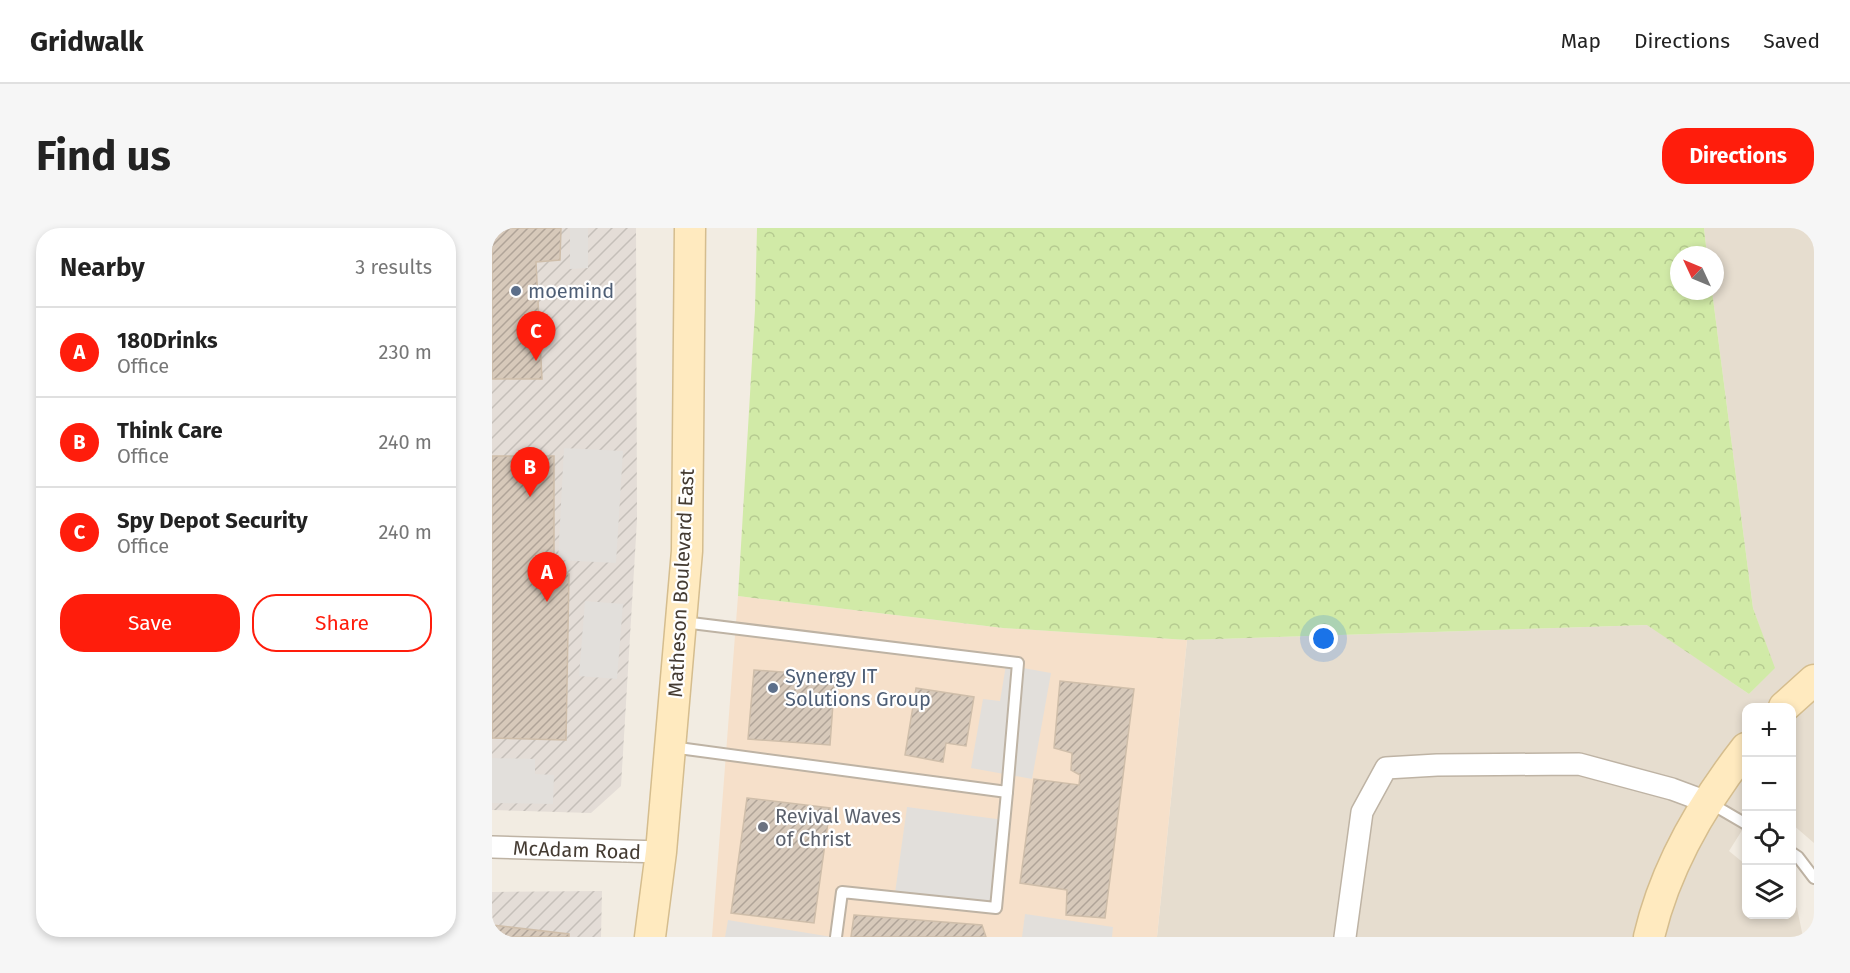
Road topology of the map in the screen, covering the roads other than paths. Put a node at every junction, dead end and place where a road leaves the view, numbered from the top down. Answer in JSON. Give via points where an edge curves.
{"nodes":[{"id":1,"x":690,"y":228,"type":"edge"},
{"id":2,"x":681,"y":621,"type":"junction"},
{"id":3,"x":1814,"y":680,"type":"edge"},
{"id":4,"x":1789,"y":703,"type":"edge"},
{"id":5,"x":670,"y":747,"type":"junction"},
{"id":6,"x":1742,"y":754,"type":"edge"},
{"id":7,"x":1007,"y":792,"type":"junction"},
{"id":8,"x":1707,"y":802,"type":"junction"},
{"id":9,"x":1742,"y":822,"type":"edge"},
{"id":10,"x":492,"y":847,"type":"edge"},
{"id":11,"x":662,"y":852,"type":"junction"},
{"id":12,"x":1796,"y":856,"type":"edge"},
{"id":13,"x":1814,"y":878,"type":"edge"},
{"id":14,"x":650,"y":937,"type":"edge"},
{"id":15,"x":836,"y":937,"type":"edge"},
{"id":16,"x":1345,"y":937,"type":"edge"},
{"id":17,"x":1649,"y":937,"type":"edge"}],
"edges":[{"from":1,"to":2,"type":"street","name":"Matheson Boulevard East","via":[[687,550]]},
{"from":2,"to":5,"type":"street","name":"Matheson Boulevard East"},
{"from":2,"to":7,"type":"lane","via":[[1018,663]]},
{"from":3,"to":4,"type":"street"},
{"from":5,"to":7,"type":"lane"},
{"from":5,"to":11,"type":"street","name":"Matheson Boulevard East"},
{"from":6,"to":8,"type":"street"},
{"from":7,"to":15,"type":"lane","via":[[996,908],[843,892]]},
{"from":8,"to":9,"type":"lane"},
{"from":8,"to":16,"type":"street","via":[[1579,764],[1386,768],[1362,812]]},
{"from":8,"to":17,"type":"street","via":[[1663,892]]},
{"from":10,"to":11,"type":"street","name":"McAdam Road"},
{"from":11,"to":14,"type":"street","name":"Matheson Boulevard East"},
{"from":12,"to":13,"type":"lane"}]}
